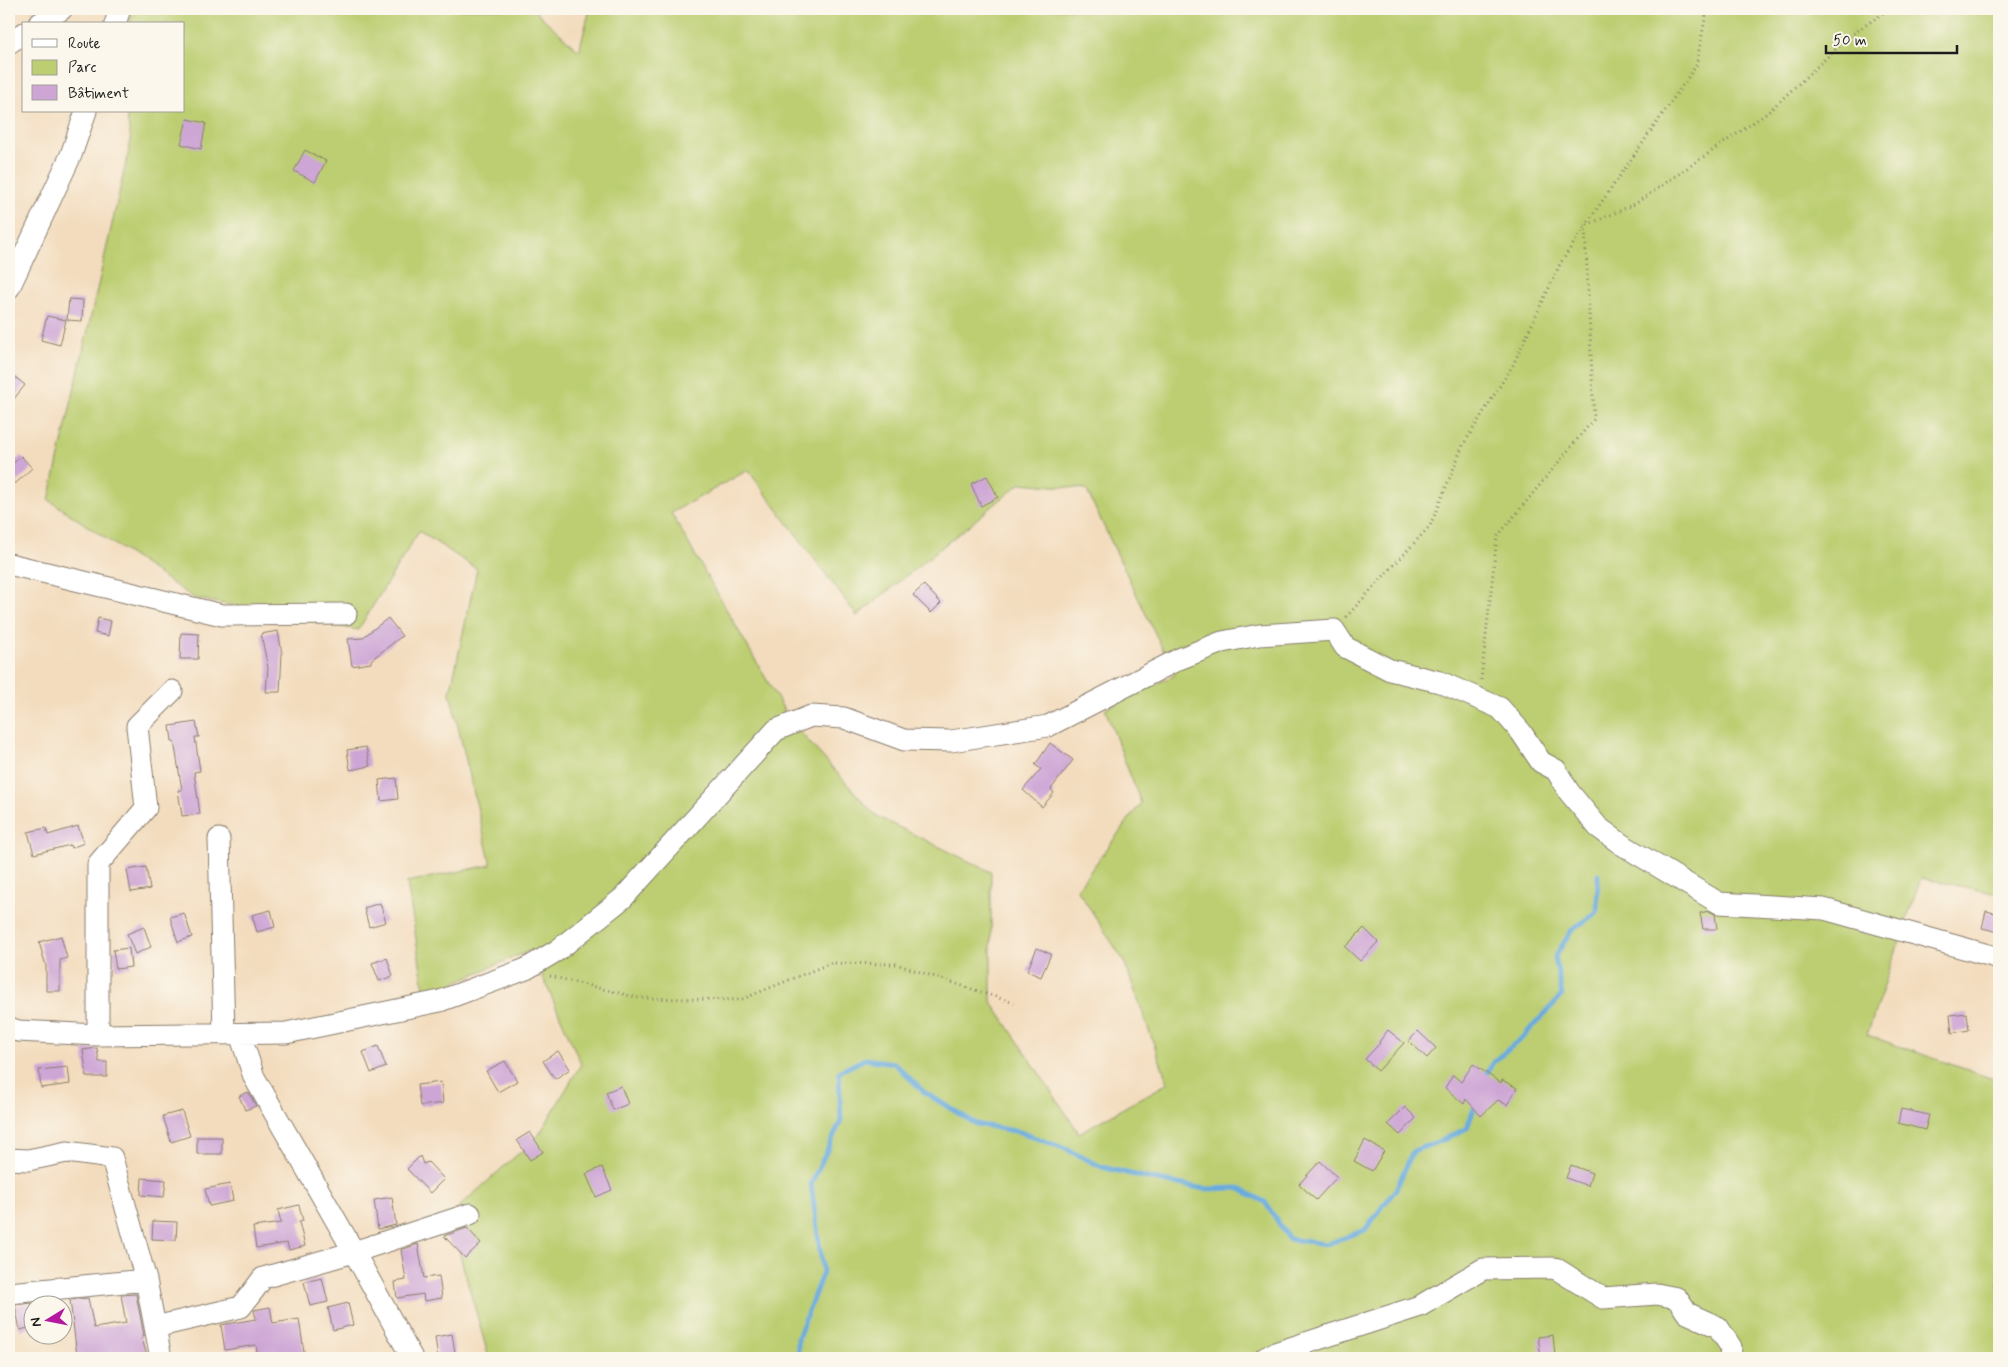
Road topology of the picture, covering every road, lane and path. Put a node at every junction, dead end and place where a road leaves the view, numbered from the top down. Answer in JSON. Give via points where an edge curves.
{"nodes":[{"id":1,"x":62,"y":9,"type":"edge"},
{"id":2,"x":120,"y":9,"type":"edge"},
{"id":3,"x":1707,"y":9,"type":"edge"},
{"id":4,"x":1889,"y":9,"type":"edge"},
{"id":5,"x":42,"y":22,"type":"edge"},
{"id":6,"x":116,"y":22,"type":"edge"},
{"id":7,"x":22,"y":34,"type":"edge"},
{"id":8,"x":9,"y":43,"type":"edge"},
{"id":9,"x":86,"y":112,"type":"edge"},
{"id":10,"x":1585,"y":226,"type":"junction"},
{"id":11,"x":9,"y":288,"type":"edge"},
{"id":12,"x":9,"y":564,"type":"edge"},
{"id":13,"x":346,"y":614,"type":"dead end"},
{"id":14,"x":1334,"y":630,"type":"junction"},
{"id":15,"x":172,"y":691,"type":"dead end"},
{"id":16,"x":1479,"y":700,"type":"junction"},
{"id":17,"x":219,"y":839,"type":"dead end"},
{"id":18,"x":1999,"y":958,"type":"edge"},
{"id":19,"x":526,"y":969,"type":"junction"},
{"id":20,"x":1014,"y":1003,"type":"dead end"},
{"id":21,"x":9,"y":1028,"type":"edge"},
{"id":22,"x":232,"y":1034,"type":"junction"},
{"id":23,"x":98,"y":1035,"type":"junction"},
{"id":24,"x":9,"y":1159,"type":"edge"},
{"id":25,"x":470,"y":1214,"type":"dead end"},
{"id":26,"x":354,"y":1252,"type":"junction"},
{"id":27,"x":146,"y":1280,"type":"junction"},
{"id":28,"x":9,"y":1293,"type":"edge"},
{"id":29,"x":155,"y":1327,"type":"junction"},
{"id":30,"x":161,"y":1358,"type":"edge"},
{"id":31,"x":412,"y":1358,"type":"edge"},
{"id":32,"x":1265,"y":1358,"type":"edge"},
{"id":33,"x":1730,"y":1358,"type":"edge"}],
"edges":[{"from":1,"to":5,"type":"street"},
{"from":2,"to":6,"type":"street"},
{"from":3,"to":10,"type":"path","via":[[1696,66]]},
{"from":4,"to":10,"type":"path","via":[[1850,36],[1767,112],[1635,204]]},
{"from":7,"to":8,"type":"street"},
{"from":9,"to":11,"type":"street","via":[[71,155]]},
{"from":10,"to":14,"type":"path","via":[[1560,264],[1514,365],[1463,445],[1430,526]]},
{"from":10,"to":16,"type":"path","via":[[1594,419],[1497,537]]},
{"from":12,"to":13,"type":"street","via":[[222,615]]},
{"from":14,"to":16,"type":"street","via":[[1345,647],[1390,670],[1440,682]]},
{"from":14,"to":19,"type":"street","via":[[1259,635],[1222,642],[1179,659],[1048,726],[951,741],[904,740],[844,718],[811,716],[776,730],[623,898],[558,950]]},
{"from":15,"to":23,"type":"street","via":[[137,726],[146,808],[98,864]]},
{"from":16,"to":18,"type":"street","via":[[1500,708],[1541,762],[1556,770],[1569,792],[1598,827],[1719,904],[1824,909]]},
{"from":17,"to":22,"type":"street"},
{"from":19,"to":20,"type":"path","via":[[639,998],[740,1000],[831,963],[896,964]]},
{"from":19,"to":22,"type":"street","via":[[440,1001],[286,1033]]},
{"from":21,"to":23,"type":"street"},
{"from":22,"to":23,"type":"street"},
{"from":22,"to":26,"type":"street"},
{"from":24,"to":27,"type":"street","via":[[28,1160],[67,1152],[112,1158]]},
{"from":25,"to":26,"type":"street"},
{"from":26,"to":29,"type":"street","via":[[263,1278],[241,1307]]},
{"from":26,"to":31,"type":"street"},
{"from":27,"to":28,"type":"street"},
{"from":27,"to":29,"type":"street"},
{"from":29,"to":30,"type":"street"},
{"from":32,"to":33,"type":"street","via":[[1420,1306],[1483,1268],[1555,1268],[1603,1298],[1657,1294],[1677,1298],[1687,1313],[1718,1328],[1731,1347]]}]}
